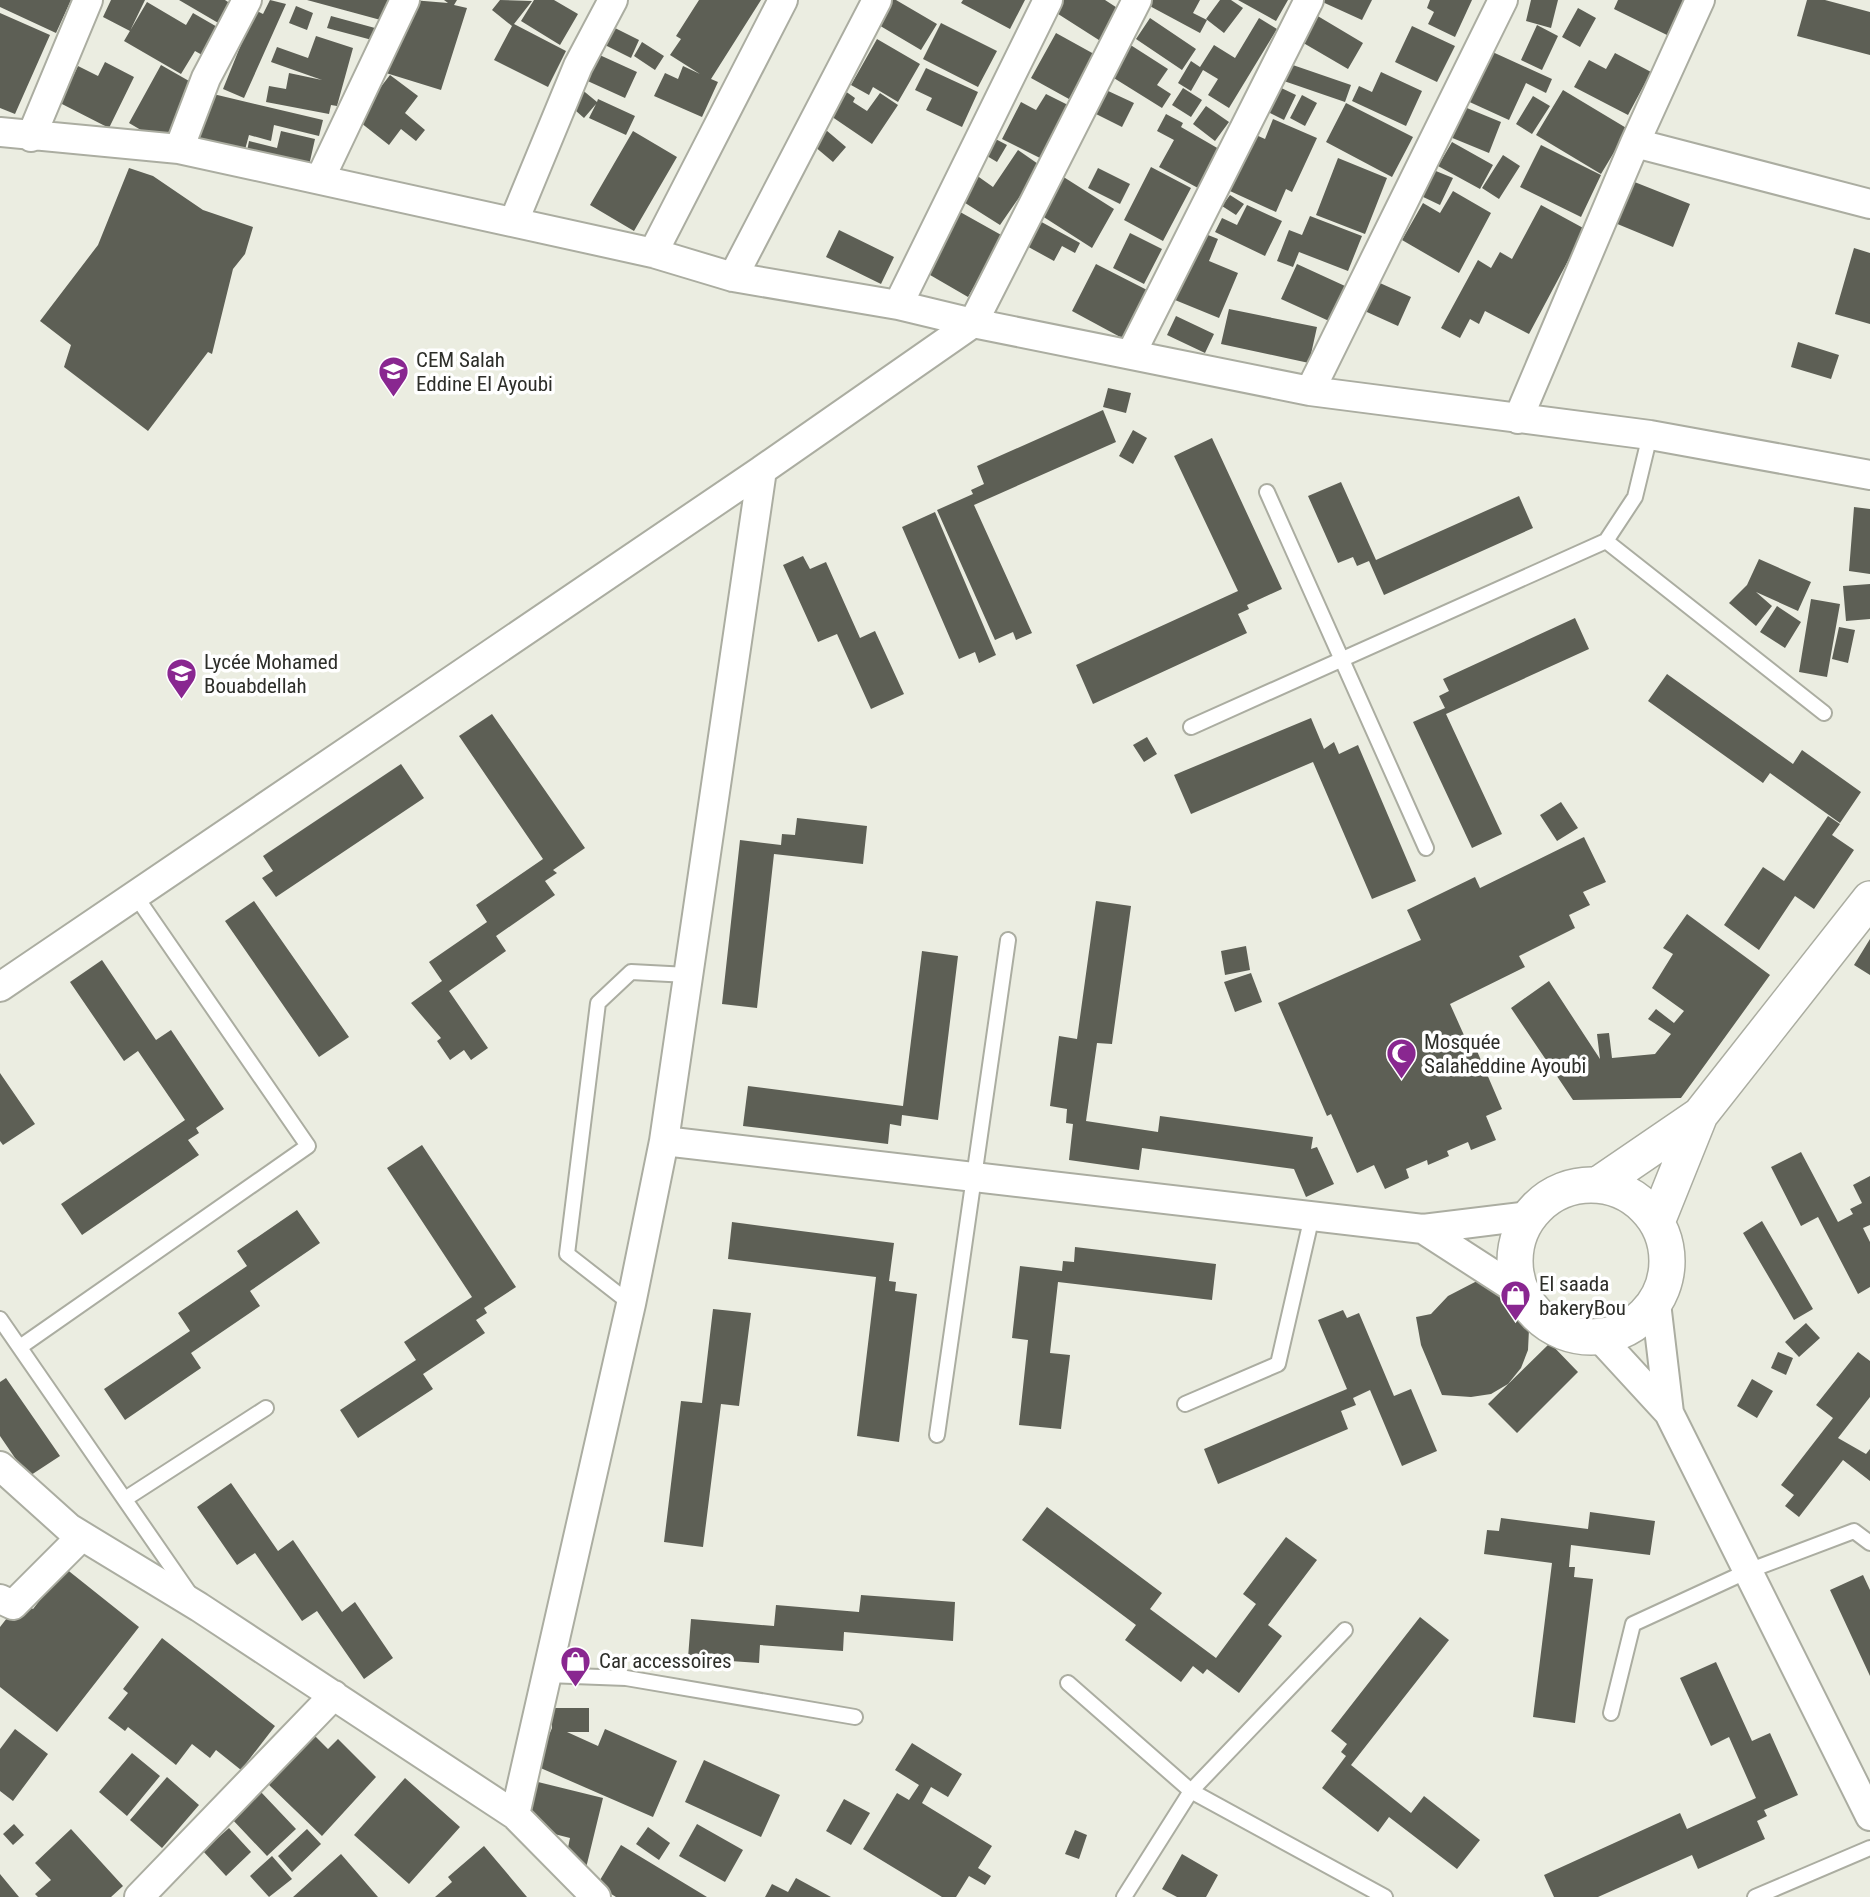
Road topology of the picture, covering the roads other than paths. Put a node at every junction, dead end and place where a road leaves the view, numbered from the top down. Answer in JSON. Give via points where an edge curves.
{"nodes":[{"id":1,"x":88,"y":0,"type":"edge"},
{"id":2,"x":247,"y":0,"type":"edge"},
{"id":3,"x":405,"y":0,"type":"edge"},
{"id":4,"x":613,"y":0,"type":"edge"},
{"id":5,"x":783,"y":0,"type":"edge"},
{"id":6,"x":877,"y":0,"type":"edge"},
{"id":7,"x":1048,"y":0,"type":"edge"},
{"id":8,"x":1137,"y":0,"type":"edge"},
{"id":9,"x":1309,"y":0,"type":"edge"},
{"id":10,"x":1503,"y":0,"type":"edge"},
{"id":11,"x":1700,"y":0,"type":"edge"},
{"id":12,"x":0,"y":132,"type":"edge"},
{"id":13,"x":32,"y":137,"type":"junction"},
{"id":14,"x":1635,"y":143,"type":"junction"},
{"id":15,"x":180,"y":149,"type":"junction"},
{"id":16,"x":320,"y":179,"type":"junction"},
{"id":17,"x":1870,"y":204,"type":"edge"},
{"id":18,"x":514,"y":221,"type":"junction"},
{"id":19,"x":653,"y":253,"type":"junction"},
{"id":20,"x":733,"y":277,"type":"junction"},
{"id":21,"x":898,"y":305,"type":"junction"},
{"id":22,"x":973,"y":323,"type":"junction"},
{"id":23,"x":1131,"y":355,"type":"junction"},
{"id":24,"x":1310,"y":391,"type":"junction"},
{"id":25,"x":1518,"y":419,"type":"junction"},
{"id":26,"x":1650,"y":435,"type":"junction"},
{"id":27,"x":762,"y":470,"type":"junction"},
{"id":28,"x":1870,"y":475,"type":"edge"},
{"id":29,"x":1267,"y":492,"type":"dead end"},
{"id":30,"x":1606,"y":541,"type":"junction"},
{"id":31,"x":1342,"y":659,"type":"junction"},
{"id":32,"x":1824,"y":713,"type":"dead end"},
{"id":33,"x":1191,"y":727,"type":"dead end"},
{"id":34,"x":1426,"y":848,"type":"dead end"},
{"id":35,"x":135,"y":895,"type":"junction"},
{"id":36,"x":1870,"y":899,"type":"edge"},
{"id":37,"x":1008,"y":940,"type":"dead end"},
{"id":38,"x":688,"y":975,"type":"junction"},
{"id":39,"x":0,"y":987,"type":"edge"},
{"id":40,"x":1700,"y":1115,"type":"junction"},
{"id":41,"x":664,"y":1141,"type":"junction"},
{"id":42,"x":974,"y":1177,"type":"junction"},
{"id":43,"x":1600,"y":1184,"type":"junction"},
{"id":44,"x":1312,"y":1216,"type":"junction"},
{"id":45,"x":1528,"y":1216,"type":"junction"},
{"id":46,"x":1657,"y":1222,"type":"junction"},
{"id":47,"x":1423,"y":1229,"type":"junction"},
{"id":48,"x":1521,"y":1293,"type":"junction"},
{"id":49,"x":1656,"y":1303,"type":"junction"},
{"id":50,"x":631,"y":1304,"type":"junction"},
{"id":51,"x":0,"y":1319,"type":"edge"},
{"id":52,"x":1600,"y":1338,"type":"junction"},
{"id":53,"x":20,"y":1347,"type":"junction"},
{"id":54,"x":1185,"y":1404,"type":"dead end"},
{"id":55,"x":266,"y":1408,"type":"dead end"},
{"id":56,"x":1669,"y":1413,"type":"junction"},
{"id":57,"x":937,"y":1435,"type":"dead end"},
{"id":58,"x":0,"y":1466,"type":"edge"},
{"id":59,"x":125,"y":1499,"type":"junction"},
{"id":60,"x":82,"y":1536,"type":"junction"},
{"id":61,"x":1870,"y":1543,"type":"edge"},
{"id":62,"x":1748,"y":1571,"type":"junction"},
{"id":63,"x":0,"y":1599,"type":"edge"},
{"id":64,"x":199,"y":1607,"type":"junction"},
{"id":65,"x":1345,"y":1630,"type":"dead end"},
{"id":66,"x":547,"y":1675,"type":"junction"},
{"id":67,"x":1068,"y":1683,"type":"dead end"},
{"id":68,"x":334,"y":1695,"type":"junction"},
{"id":69,"x":1611,"y":1713,"type":"dead end"},
{"id":70,"x":855,"y":1717,"type":"dead end"},
{"id":71,"x":1191,"y":1791,"type":"junction"},
{"id":72,"x":515,"y":1815,"type":"junction"},
{"id":73,"x":1870,"y":1816,"type":"edge"},
{"id":74,"x":1870,"y":1848,"type":"edge"},
{"id":75,"x":139,"y":1897,"type":"edge"},
{"id":76,"x":596,"y":1897,"type":"edge"},
{"id":77,"x":1124,"y":1897,"type":"edge"},
{"id":78,"x":1385,"y":1897,"type":"edge"},
{"id":79,"x":1755,"y":1897,"type":"edge"}],
"edges":[{"from":1,"to":13,"type":"street"},
{"from":2,"to":15,"type":"street","via":[[206,78]]},
{"from":3,"to":16,"type":"street"},
{"from":4,"to":18,"type":"street","via":[[578,66]]},
{"from":5,"to":19,"type":"street"},
{"from":6,"to":20,"type":"street"},
{"from":7,"to":21,"type":"street"},
{"from":8,"to":22,"type":"street"},
{"from":9,"to":23,"type":"street"},
{"from":10,"to":24,"type":"street"},
{"from":11,"to":14,"type":"street"},
{"from":12,"to":13,"type":"street"},
{"from":13,"to":15,"type":"street"},
{"from":14,"to":17,"type":"street"},
{"from":14,"to":25,"type":"street"},
{"from":15,"to":16,"type":"street"},
{"from":16,"to":18,"type":"street"},
{"from":18,"to":19,"type":"street"},
{"from":19,"to":20,"type":"street"},
{"from":20,"to":21,"type":"street"},
{"from":21,"to":22,"type":"street"},
{"from":22,"to":23,"type":"street"},
{"from":22,"to":27,"type":"street"},
{"from":23,"to":24,"type":"street"},
{"from":24,"to":25,"type":"street"},
{"from":25,"to":26,"type":"street"},
{"from":26,"to":28,"type":"street"},
{"from":26,"to":30,"type":"lane","via":[[1635,498]]},
{"from":27,"to":35,"type":"street"},
{"from":27,"to":38,"type":"street"},
{"from":29,"to":31,"type":"lane"},
{"from":30,"to":31,"type":"lane"},
{"from":30,"to":32,"type":"lane"},
{"from":31,"to":33,"type":"lane"},
{"from":31,"to":34,"type":"lane"},
{"from":35,"to":39,"type":"street"},
{"from":35,"to":53,"type":"lane","via":[[308,1146]]},
{"from":36,"to":40,"type":"street"},
{"from":37,"to":42,"type":"lane"},
{"from":38,"to":41,"type":"street"},
{"from":38,"to":50,"type":"lane","via":[[631,972],[598,1003],[567,1254]]},
{"from":40,"to":43,"type":"street"},
{"from":40,"to":46,"type":"street"},
{"from":41,"to":42,"type":"street"},
{"from":41,"to":50,"type":"street"},
{"from":42,"to":44,"type":"street"},
{"from":42,"to":57,"type":"lane"},
{"from":43,"to":45,"type":"street","via":[[1560,1191]]},
{"from":43,"to":46,"type":"street","via":[[1642,1203]]},
{"from":44,"to":47,"type":"street"},
{"from":44,"to":54,"type":"lane","via":[[1278,1364]]},
{"from":45,"to":47,"type":"street"},
{"from":45,"to":48,"type":"street","via":[[1515,1254]]},
{"from":46,"to":49,"type":"street","via":[[1668,1263]]},
{"from":47,"to":48,"type":"street"},
{"from":48,"to":52,"type":"street","via":[[1532,1309],[1562,1332]]},
{"from":49,"to":52,"type":"street","via":[[1632,1326]]},
{"from":49,"to":56,"type":"street"},
{"from":50,"to":66,"type":"street"},
{"from":51,"to":53,"type":"lane"},
{"from":52,"to":56,"type":"street"},
{"from":53,"to":59,"type":"lane"},
{"from":55,"to":59,"type":"lane"},
{"from":56,"to":62,"type":"street"},
{"from":58,"to":60,"type":"street"},
{"from":59,"to":64,"type":"lane"},
{"from":60,"to":63,"type":"street","via":[[13,1605]]},
{"from":60,"to":64,"type":"street"},
{"from":61,"to":62,"type":"lane","via":[[1854,1531]]},
{"from":62,"to":69,"type":"lane","via":[[1633,1624]]},
{"from":62,"to":73,"type":"street"},
{"from":64,"to":68,"type":"street"},
{"from":65,"to":71,"type":"lane"},
{"from":66,"to":70,"type":"lane","via":[[626,1678]]},
{"from":66,"to":72,"type":"street"},
{"from":67,"to":71,"type":"lane"},
{"from":68,"to":72,"type":"street"},
{"from":68,"to":75,"type":"street"},
{"from":71,"to":77,"type":"lane"},
{"from":71,"to":78,"type":"lane"},
{"from":72,"to":76,"type":"street"},
{"from":74,"to":79,"type":"lane"}]}
